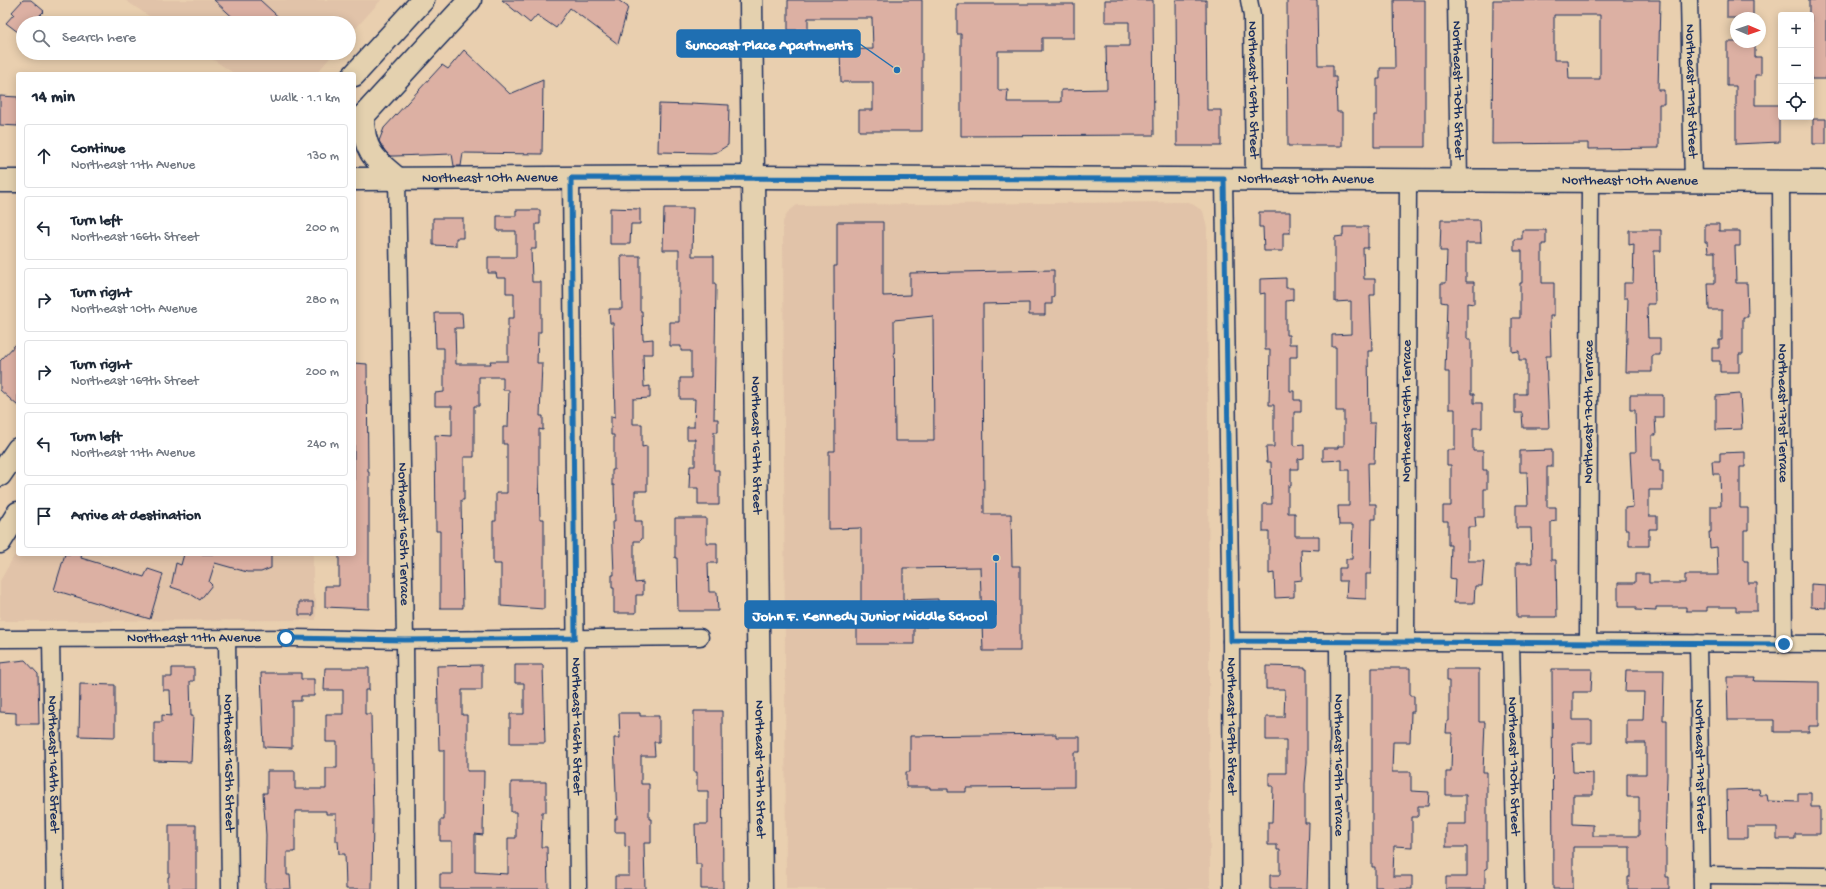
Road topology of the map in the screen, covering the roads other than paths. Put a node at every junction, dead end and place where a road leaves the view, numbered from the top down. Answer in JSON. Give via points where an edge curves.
{"nodes":[{"id":1,"x":423,"y":0,"type":"edge"},
{"id":2,"x":470,"y":0,"type":"edge"},
{"id":3,"x":751,"y":0,"type":"edge"},
{"id":4,"x":1249,"y":0,"type":"edge"},
{"id":5,"x":1456,"y":0,"type":"edge"},
{"id":6,"x":1689,"y":0,"type":"edge"},
{"id":7,"x":356,"y":73,"type":"edge"},
{"id":8,"x":358,"y":121,"type":"edge"},
{"id":9,"x":753,"y":177,"type":"junction"},
{"id":10,"x":397,"y":178,"type":"junction"},
{"id":11,"x":571,"y":178,"type":"junction"},
{"id":12,"x":356,"y":179,"type":"edge"},
{"id":13,"x":1224,"y":179,"type":"junction"},
{"id":14,"x":1254,"y":179,"type":"junction"},
{"id":15,"x":1408,"y":180,"type":"junction"},
{"id":16,"x":1460,"y":180,"type":"junction"},
{"id":17,"x":0,"y":181,"type":"edge"},
{"id":18,"x":16,"y":181,"type":"edge"},
{"id":19,"x":1590,"y":181,"type":"junction"},
{"id":20,"x":1693,"y":182,"type":"junction"},
{"id":21,"x":1781,"y":182,"type":"junction"},
{"id":22,"x":1826,"y":182,"type":"edge"},
{"id":23,"x":16,"y":452,"type":"edge"},
{"id":24,"x":0,"y":476,"type":"edge"},
{"id":25,"x":16,"y":516,"type":"edge"},
{"id":26,"x":0,"y":542,"type":"edge"},
{"id":27,"x":700,"y":637,"type":"dead end"},
{"id":28,"x":227,"y":638,"type":"junction"},
{"id":29,"x":575,"y":638,"type":"junction"},
{"id":30,"x":0,"y":639,"type":"edge"},
{"id":31,"x":51,"y":639,"type":"junction"},
{"id":32,"x":405,"y":640,"type":"junction"},
{"id":33,"x":1231,"y":641,"type":"junction"},
{"id":34,"x":1338,"y":642,"type":"junction"},
{"id":35,"x":1406,"y":642,"type":"junction"},
{"id":36,"x":1511,"y":642,"type":"junction"},
{"id":37,"x":1588,"y":643,"type":"junction"},
{"id":38,"x":1698,"y":644,"type":"junction"},
{"id":39,"x":1784,"y":644,"type":"junction"},
{"id":40,"x":1826,"y":644,"type":"edge"},
{"id":41,"x":1826,"y":876,"type":"edge"},
{"id":42,"x":1702,"y":882,"type":"edge"},
{"id":43,"x":55,"y":889,"type":"edge"},
{"id":44,"x":230,"y":889,"type":"edge"},
{"id":45,"x":407,"y":889,"type":"edge"},
{"id":46,"x":578,"y":889,"type":"edge"},
{"id":47,"x":761,"y":889,"type":"edge"},
{"id":48,"x":1232,"y":889,"type":"edge"},
{"id":49,"x":1339,"y":889,"type":"edge"},
{"id":50,"x":1516,"y":889,"type":"edge"}],
"edges":[{"from":1,"to":7,"type":"street"},
{"from":2,"to":8,"type":"street"},
{"from":3,"to":9,"type":"street","name":"Northeast 167th Street"},
{"from":4,"to":14,"type":"street","name":"Northeast 169th Street","via":[[1252,16]]},
{"from":5,"to":16,"type":"street","name":"Northeast 170th Street"},
{"from":6,"to":20,"type":"street","name":"Northeast 171st Street"},
{"from":8,"to":10,"type":"street","via":[[375,160]]},
{"from":9,"to":11,"type":"street","name":"Northeast 10th Avenue"},
{"from":9,"to":13,"type":"street","name":"Northeast 10th Avenue"},
{"from":9,"to":47,"type":"street","name":"Northeast 167th Street"},
{"from":10,"to":11,"type":"street","name":"Northeast 10th Avenue"},
{"from":10,"to":12,"type":"street","name":"Northeast 10th Avenue"},
{"from":10,"to":32,"type":"street","name":"Northeast 165th Terrace"},
{"from":11,"to":29,"type":"street","name":"Northeast 166th Street"},
{"from":13,"to":14,"type":"street","name":"Northeast 10th Avenue"},
{"from":13,"to":33,"type":"street","name":"Northeast 169th Street"},
{"from":14,"to":15,"type":"street","name":"Northeast 10th Avenue"},
{"from":15,"to":16,"type":"street","name":"Northeast 10th Avenue"},
{"from":15,"to":35,"type":"street","name":"Northeast 169th Terrace"},
{"from":16,"to":19,"type":"street","name":"Northeast 10th Avenue"},
{"from":17,"to":18,"type":"street"},
{"from":19,"to":20,"type":"street","name":"Northeast 10th Avenue"},
{"from":19,"to":37,"type":"street","name":"Northeast 170th Terrace"},
{"from":20,"to":21,"type":"street","name":"Northeast 10th Avenue"},
{"from":21,"to":22,"type":"street","name":"Northeast 10th Avenue"},
{"from":21,"to":39,"type":"street","name":"Northeast 171st Terrace"},
{"from":23,"to":24,"type":"street"},
{"from":25,"to":26,"type":"street"},
{"from":27,"to":29,"type":"street","name":"Northeast 11th Avenue"},
{"from":28,"to":31,"type":"street","name":"Northeast 11th Avenue"},
{"from":28,"to":32,"type":"street","name":"Northeast 11th Avenue"},
{"from":28,"to":44,"type":"street","name":"Northeast 165th Street"},
{"from":29,"to":32,"type":"street","name":"Northeast 11th Avenue"},
{"from":29,"to":46,"type":"street","name":"Northeast 166th Street"},
{"from":30,"to":31,"type":"street","name":"Northeast 11th Avenue"},
{"from":31,"to":43,"type":"street","name":"Northeast 164th Street"},
{"from":32,"to":45,"type":"street","name":"Northeast 165th Terrace"},
{"from":33,"to":34,"type":"street"},
{"from":33,"to":48,"type":"street","name":"Northeast 169th Street"},
{"from":34,"to":35,"type":"street"},
{"from":34,"to":49,"type":"street","name":"Northeast 169th Terrace"},
{"from":35,"to":36,"type":"street"},
{"from":36,"to":37,"type":"street"},
{"from":36,"to":50,"type":"street","name":"Northeast 170th Street"},
{"from":37,"to":38,"type":"street"},
{"from":38,"to":39,"type":"street"},
{"from":38,"to":42,"type":"street","name":"Northeast 171st Street"},
{"from":39,"to":40,"type":"street"},
{"from":41,"to":42,"type":"street"}]}
